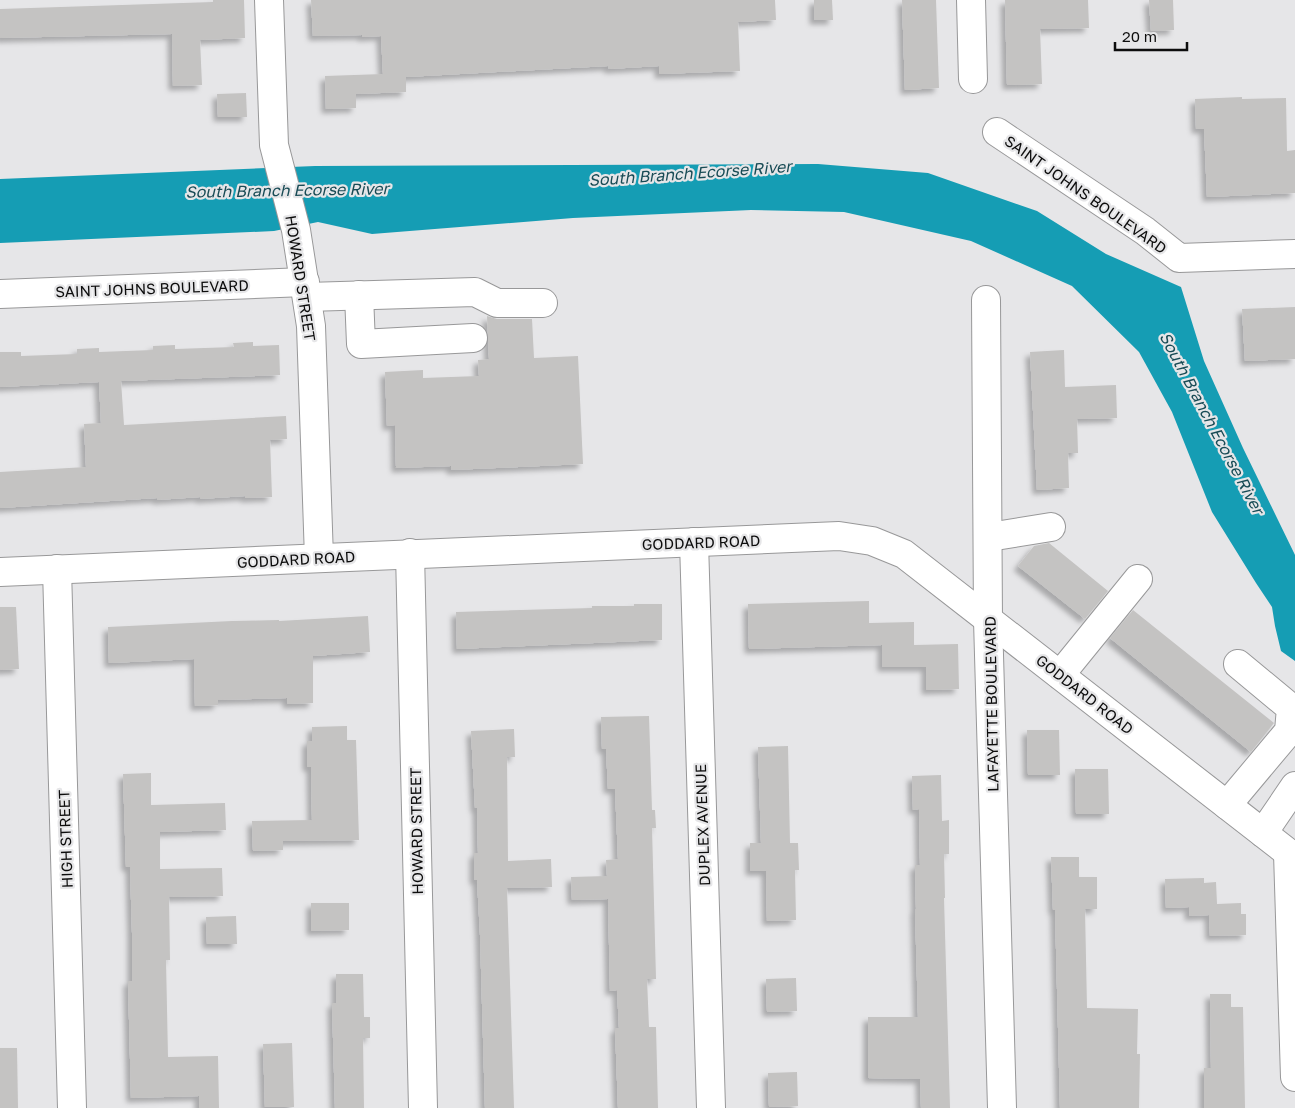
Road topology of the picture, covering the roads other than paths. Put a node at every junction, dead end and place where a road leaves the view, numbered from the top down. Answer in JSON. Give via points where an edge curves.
{"nodes":[{"id":1,"x":269,"y":0,"type":"edge"},
{"id":2,"x":971,"y":0,"type":"edge"},
{"id":3,"x":973,"y":79,"type":"dead end"},
{"id":4,"x":997,"y":132,"type":"dead end"},
{"id":5,"x":1295,"y":254,"type":"edge"},
{"id":6,"x":306,"y":290,"type":"junction"},
{"id":7,"x":0,"y":294,"type":"edge"},
{"id":8,"x":359,"y":295,"type":"junction"},
{"id":9,"x":986,"y":300,"type":"dead end"},
{"id":10,"x":543,"y":304,"type":"dead end"},
{"id":11,"x":473,"y":338,"type":"dead end"},
{"id":12,"x":1051,"y":527,"type":"dead end"},
{"id":13,"x":989,"y":537,"type":"junction"},
{"id":14,"x":694,"y":542,"type":"junction"},
{"id":15,"x":410,"y":554,"type":"junction"},
{"id":16,"x":319,"y":558,"type":"junction"},
{"id":17,"x":57,"y":569,"type":"junction"},
{"id":18,"x":0,"y":572,"type":"edge"},
{"id":19,"x":1138,"y":579,"type":"dead end"},
{"id":20,"x":988,"y":620,"type":"junction"},
{"id":21,"x":1238,"y":664,"type":"dead end"},
{"id":22,"x":1060,"y":675,"type":"junction"},
{"id":23,"x":1295,"y":786,"type":"edge"},
{"id":24,"x":1227,"y":805,"type":"junction"},
{"id":25,"x":1263,"y":833,"type":"junction"},
{"id":26,"x":1292,"y":855,"type":"edge"},
{"id":27,"x":1295,"y":1077,"type":"edge"},
{"id":28,"x":72,"y":1108,"type":"edge"},
{"id":29,"x":423,"y":1108,"type":"edge"},
{"id":30,"x":711,"y":1108,"type":"edge"},
{"id":31,"x":1002,"y":1108,"type":"edge"}],
"edges":[{"from":1,"to":6,"type":"street","name":"HOWARD STREET","via":[[274,145],[296,230]]},
{"from":2,"to":3,"type":"street"},
{"from":4,"to":5,"type":"street","name":"SAINT JOHNS BOULEVARD","via":[[1179,258]]},
{"from":6,"to":7,"type":"street","name":"SAINT JOHNS BOULEVARD"},
{"from":6,"to":8,"type":"street","name":"SAINT JOHNS BOULEVARD"},
{"from":6,"to":16,"type":"street","name":"HOWARD STREET","via":[[311,326]]},
{"from":8,"to":10,"type":"street","name":"SAINT JOHNS BOULEVARD","via":[[475,292],[498,303]]},
{"from":8,"to":11,"type":"street","via":[[361,344]]},
{"from":9,"to":13,"type":"street","name":"LAFAYETTE BOULEVARD"},
{"from":12,"to":13,"type":"street"},
{"from":13,"to":20,"type":"street","name":"LAFAYETTE BOULEVARD"},
{"from":14,"to":15,"type":"street","name":"GODDARD ROAD"},
{"from":14,"to":20,"type":"street","name":"GODDARD ROAD","via":[[839,536],[872,541],[904,554]]},
{"from":14,"to":30,"type":"street","name":"DUPLEX AVENUE"},
{"from":15,"to":16,"type":"street","name":"GODDARD ROAD"},
{"from":15,"to":29,"type":"street","name":"HOWARD STREET"},
{"from":16,"to":17,"type":"street","name":"GODDARD ROAD"},
{"from":17,"to":18,"type":"street","name":"GODDARD ROAD"},
{"from":17,"to":28,"type":"street","name":"HIGH STREET"},
{"from":19,"to":22,"type":"street"},
{"from":20,"to":22,"type":"street","name":"GODDARD ROAD"},
{"from":20,"to":31,"type":"street","name":"LAFAYETTE BOULEVARD"},
{"from":21,"to":24,"type":"street","via":[[1291,708],[1289,731]]},
{"from":22,"to":24,"type":"street","name":"GODDARD ROAD"},
{"from":23,"to":25,"type":"street"},
{"from":24,"to":25,"type":"street","name":"GODDARD ROAD"},
{"from":25,"to":26,"type":"street","name":"GODDARD ROAD"},
{"from":26,"to":27,"type":"street"}]}
